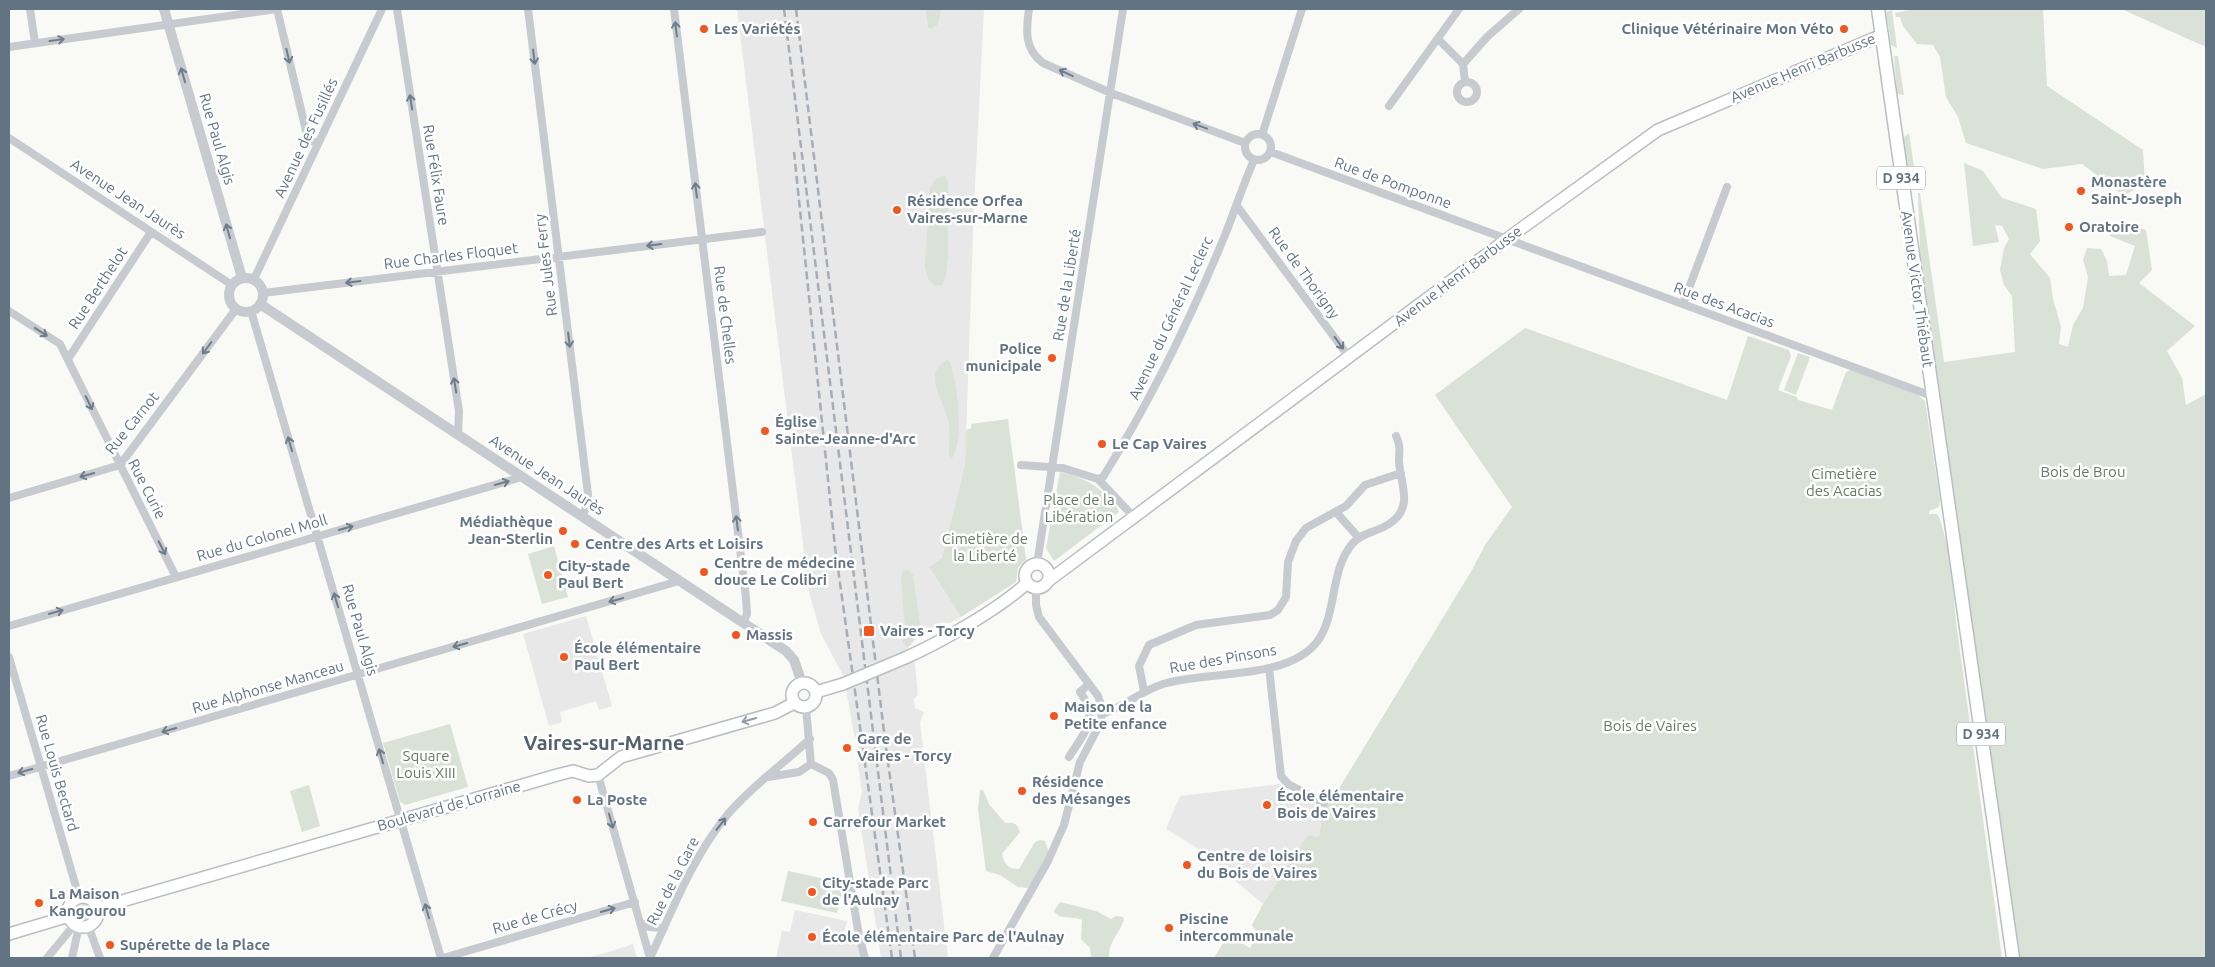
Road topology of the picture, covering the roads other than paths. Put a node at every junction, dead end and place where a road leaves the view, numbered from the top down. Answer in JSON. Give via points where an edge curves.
{"nodes":[{"id":1,"x":30,"y":9,"type":"edge"},
{"id":2,"x":164,"y":9,"type":"edge"},
{"id":3,"x":277,"y":9,"type":"edge"},
{"id":4,"x":382,"y":9,"type":"edge"},
{"id":5,"x":397,"y":9,"type":"edge"},
{"id":6,"x":528,"y":9,"type":"edge"},
{"id":7,"x":674,"y":9,"type":"edge"},
{"id":8,"x":1029,"y":9,"type":"edge"},
{"id":9,"x":1123,"y":9,"type":"edge"},
{"id":10,"x":1302,"y":9,"type":"edge"},
{"id":11,"x":1459,"y":9,"type":"edge"},
{"id":12,"x":1519,"y":9,"type":"edge"},
{"id":13,"x":1878,"y":9,"type":"edge"},
{"id":14,"x":168,"y":24,"type":"junction"},
{"id":15,"x":1882,"y":35,"type":"junction"},
{"id":16,"x":1438,"y":39,"type":"junction"},
{"id":17,"x":35,"y":43,"type":"junction"},
{"id":18,"x":9,"y":47,"type":"edge"},
{"id":19,"x":1463,"y":64,"type":"junction"},
{"id":20,"x":1465,"y":82,"type":"dead end"},
{"id":21,"x":1110,"y":93,"type":"junction"},
{"id":22,"x":1389,"y":106,"type":"dead end"},
{"id":23,"x":1262,"y":134,"type":"junction"},
{"id":24,"x":9,"y":138,"type":"edge"},
{"id":25,"x":1245,"y":143,"type":"junction"},
{"id":26,"x":318,"y":144,"type":"junction"},
{"id":27,"x":1271,"y":152,"type":"junction"},
{"id":28,"x":1254,"y":160,"type":"junction"},
{"id":29,"x":1727,"y":187,"type":"dead end"},
{"id":30,"x":1237,"y":206,"type":"junction"},
{"id":31,"x":151,"y":232,"type":"junction"},
{"id":32,"x":762,"y":232,"type":"dead end"},
{"id":33,"x":702,"y":239,"type":"junction"},
{"id":34,"x":1507,"y":239,"type":"junction"},
{"id":35,"x":559,"y":256,"type":"junction"},
{"id":36,"x":437,"y":271,"type":"junction"},
{"id":37,"x":242,"y":278,"type":"junction"},
{"id":38,"x":254,"y":280,"type":"junction"},
{"id":39,"x":232,"y":285,"type":"junction"},
{"id":40,"x":262,"y":299,"type":"junction"},
{"id":41,"x":1683,"y":304,"type":"junction"},
{"id":42,"x":236,"y":309,"type":"junction"},
{"id":43,"x":9,"y":311,"type":"edge"},
{"id":44,"x":251,"y":311,"type":"junction"},
{"id":45,"x":1349,"y":357,"type":"junction"},
{"id":46,"x":68,"y":359,"type":"junction"},
{"id":47,"x":1932,"y":396,"type":"junction"},
{"id":48,"x":458,"y":434,"type":"junction"},
{"id":49,"x":1396,"y":436,"type":"dead end"},
{"id":50,"x":1021,"y":464,"type":"dead end"},
{"id":51,"x":120,"y":465,"type":"junction"},
{"id":52,"x":1052,"y":466,"type":"junction"},
{"id":53,"x":1402,"y":473,"type":"junction"},
{"id":54,"x":522,"y":477,"type":"junction"},
{"id":55,"x":1098,"y":479,"type":"junction"},
{"id":56,"x":9,"y":498,"type":"edge"},
{"id":57,"x":1336,"y":512,"type":"junction"},
{"id":58,"x":582,"y":516,"type":"junction"},
{"id":59,"x":1134,"y":516,"type":"junction"},
{"id":60,"x":317,"y":536,"type":"junction"},
{"id":61,"x":1359,"y":538,"type":"junction"},
{"id":62,"x":1041,"y":567,"type":"junction"},
{"id":63,"x":1065,"y":568,"type":"junction"},
{"id":64,"x":176,"y":577,"type":"junction"},
{"id":65,"x":680,"y":581,"type":"junction"},
{"id":66,"x":1048,"y":581,"type":"junction"},
{"id":67,"x":1032,"y":586,"type":"junction"},
{"id":68,"x":743,"y":623,"type":"junction"},
{"id":69,"x":9,"y":626,"type":"edge"},
{"id":70,"x":9,"y":657,"type":"edge"},
{"id":71,"x":1269,"y":668,"type":"junction"},
{"id":72,"x":358,"y":675,"type":"junction"},
{"id":73,"x":802,"y":683,"type":"junction"},
{"id":74,"x":1089,"y":684,"type":"junction"},
{"id":75,"x":1144,"y":691,"type":"junction"},
{"id":76,"x":816,"y":692,"type":"junction"},
{"id":77,"x":794,"y":703,"type":"junction"},
{"id":78,"x":806,"y":708,"type":"junction"},
{"id":79,"x":1102,"y":714,"type":"junction"},
{"id":80,"x":810,"y":739,"type":"junction"},
{"id":81,"x":1069,"y":757,"type":"dead end"},
{"id":82,"x":811,"y":764,"type":"junction"},
{"id":83,"x":41,"y":767,"type":"junction"},
{"id":84,"x":598,"y":774,"type":"junction"},
{"id":85,"x":9,"y":776,"type":"edge"},
{"id":86,"x":768,"y":777,"type":"junction"},
{"id":87,"x":1324,"y":803,"type":"dead end"},
{"id":88,"x":400,"y":820,"type":"junction"},
{"id":89,"x":79,"y":897,"type":"junction"},
{"id":90,"x":634,"y":902,"type":"junction"},
{"id":91,"x":98,"y":908,"type":"junction"},
{"id":92,"x":640,"y":922,"type":"junction"},
{"id":93,"x":78,"y":923,"type":"junction"},
{"id":94,"x":664,"y":928,"type":"junction"},
{"id":95,"x":9,"y":934,"type":"edge"},
{"id":96,"x":64,"y":938,"type":"junction"},
{"id":97,"x":75,"y":946,"type":"junction"},
{"id":98,"x":46,"y":958,"type":"edge"},
{"id":99,"x":72,"y":958,"type":"edge"},
{"id":100,"x":100,"y":958,"type":"edge"},
{"id":101,"x":442,"y":958,"type":"edge"},
{"id":102,"x":650,"y":958,"type":"edge"},
{"id":103,"x":865,"y":958,"type":"edge"},
{"id":104,"x":993,"y":958,"type":"edge"},
{"id":105,"x":2013,"y":958,"type":"edge"}],
"edges":[{"from":1,"to":17,"type":"street"},
{"from":2,"to":14,"type":"street","name":"Rue Paul Algis"},
{"from":3,"to":14,"type":"street"},
{"from":3,"to":26,"type":"street","one_way":true,"via":[[308,139]]},
{"from":4,"to":26,"type":"street","name":"Avenue des Fusillés"},
{"from":36,"to":5,"type":"street","name":"Rue Félix Faure","one_way":true},
{"from":6,"to":35,"type":"street","name":"Rue Jules Ferry","one_way":true},
{"from":33,"to":7,"type":"street","name":"Rue de Chelles","one_way":true},
{"from":21,"to":8,"type":"street","one_way":true,"via":[[1043,63],[1035,56],[1027,36]]},
{"from":9,"to":21,"type":"street","name":"Rue de la Liberté"},
{"from":10,"to":23,"type":"street"},
{"from":11,"to":16,"type":"street"},
{"from":12,"to":19,"type":"street"},
{"from":13,"to":15,"type":"main road","name":"Avenue Victor Thiébaut","number":"D 934"},
{"from":17,"to":14,"type":"street","one_way":true},
{"from":37,"to":14,"type":"street","name":"Rue Paul Algis","one_way":true},
{"from":15,"to":34,"type":"main road","name":"Avenue Henri Barbusse","via":[[1658,130]]},
{"from":15,"to":47,"type":"main road","name":"Avenue Victor Thiébaut","number":"D 934"},
{"from":16,"to":19,"type":"street"},
{"from":16,"to":22,"type":"street"},
{"from":17,"to":18,"type":"street"},
{"from":19,"to":20,"type":"street"},
{"from":25,"to":21,"type":"street","one_way":true},
{"from":21,"to":52,"type":"street","name":"Rue de la Liberté"},
{"from":23,"to":25,"type":"street","via":[[1254,134]]},
{"from":23,"to":27,"type":"street","via":[[1271,143]]},
{"from":24,"to":31,"type":"street","name":"Avenue Jean Jaurès"},
{"from":25,"to":28,"type":"street","via":[[1246,154]]},
{"from":26,"to":38,"type":"street","name":"Avenue des Fusillés"},
{"from":27,"to":28,"type":"street","via":[[1264,159]]},
{"from":27,"to":34,"type":"street","name":"Rue de Pomponne"},
{"from":28,"to":30,"type":"street","name":"Avenue du Général Leclerc"},
{"from":29,"to":41,"type":"street"},
{"from":30,"to":45,"type":"street","name":"Rue de Thorigny","one_way":true},
{"from":30,"to":55,"type":"street","name":"Avenue du Général Leclerc","via":[[1178,340],[1138,417],[1103,477]]},
{"from":31,"to":39,"type":"street","name":"Avenue Jean Jaurès"},
{"from":31,"to":46,"type":"street","name":"Rue Berthelot"},
{"from":32,"to":33,"type":"street","name":"Rue Charles Floquet"},
{"from":33,"to":35,"type":"street","name":"Rue Charles Floquet","one_way":true},
{"from":68,"to":33,"type":"street","name":"Rue de Chelles","one_way":true,"via":[[747,614],[746,598]]},
{"from":34,"to":41,"type":"street","name":"Rue des Acacias"},
{"from":34,"to":45,"type":"main road","name":"Avenue Henri Barbusse"},
{"from":35,"to":36,"type":"street","name":"Rue Charles Floquet"},
{"from":35,"to":58,"type":"street","name":"Rue Jules Ferry","one_way":true,"via":[[588,494]]},
{"from":36,"to":40,"type":"street","name":"Rue Charles Floquet","one_way":true},
{"from":48,"to":36,"type":"street","name":"Rue Félix Faure","one_way":true,"via":[[459,411]]},
{"from":37,"to":38,"type":"street"},
{"from":37,"to":39,"type":"street"},
{"from":38,"to":40,"type":"street","via":[[260,285]]},
{"from":39,"to":42,"type":"street","via":[[229,298]]},
{"from":40,"to":44,"type":"street"},
{"from":40,"to":48,"type":"street","name":"Avenue Jean Jaurès"},
{"from":41,"to":47,"type":"street","name":"Rue des Acacias"},
{"from":42,"to":44,"type":"street"},
{"from":42,"to":51,"type":"street","name":"Rue Carnot","one_way":true},
{"from":43,"to":46,"type":"street","name":"Rue Curie","one_way":true,"via":[[60,344]]},
{"from":60,"to":44,"type":"street","name":"Rue Paul Algis","one_way":true},
{"from":45,"to":59,"type":"main road","name":"Avenue Henri Barbusse"},
{"from":46,"to":51,"type":"street","name":"Rue Curie","one_way":true},
{"from":47,"to":105,"type":"main road","name":"Avenue Victor Thiébaut","number":"D 934"},
{"from":48,"to":54,"type":"street","name":"Avenue Jean Jaurès"},
{"from":49,"to":53,"type":"street","name":"Rue des Pinsons","via":[[1401,447],[1399,461]]},
{"from":50,"to":52,"type":"street"},
{"from":51,"to":56,"type":"street","name":"Rue Carnot","one_way":true},
{"from":51,"to":64,"type":"street","name":"Rue Curie","one_way":true},
{"from":52,"to":55,"type":"street"},
{"from":52,"to":62,"type":"street","name":"Rue de la Liberté"},
{"from":53,"to":57,"type":"street","via":[[1366,485]]},
{"from":53,"to":61,"type":"street","name":"Rue des Pinsons","via":[[1405,496],[1399,513],[1389,524]]},
{"from":54,"to":58,"type":"street","name":"Avenue Jean Jaurès"},
{"from":60,"to":54,"type":"street","name":"Rue du Colonel Moll","one_way":true},
{"from":55,"to":59,"type":"street"},
{"from":57,"to":61,"type":"street"},
{"from":57,"to":75,"type":"street","via":[[1313,522],[1296,541],[1288,562],[1286,596],[1278,610],[1270,615],[1196,624],[1156,640],[1145,650],[1139,666]]},
{"from":58,"to":65,"type":"street","name":"Avenue Jean Jaurès"},
{"from":59,"to":63,"type":"main road","name":"Avenue Henri Barbusse"},
{"from":60,"to":64,"type":"street","name":"Rue du Colonel Moll"},
{"from":72,"to":60,"type":"street","name":"Rue Paul Algis","one_way":true},
{"from":61,"to":71,"type":"street","name":"Rue des Pinsons","via":[[1341,562],[1327,620],[1317,642],[1296,658]]},
{"from":62,"to":63,"type":"main road"},
{"from":62,"to":66,"type":"main road"},
{"from":62,"to":67,"type":"main road","via":[[1027,570],[1025,576]]},
{"from":63,"to":66,"type":"main road","name":"Avenue Henri Barbusse"},
{"from":69,"to":64,"type":"street","name":"Rue du Colonel Moll","one_way":true},
{"from":65,"to":68,"type":"street","name":"Avenue Jean Jaurès"},
{"from":65,"to":72,"type":"street","name":"Rue Alphonse Manceau","one_way":true},
{"from":66,"to":67,"type":"main road","via":[[1043,586]]},
{"from":67,"to":74,"type":"street","via":[[1039,617]]},
{"from":67,"to":76,"type":"main road","bridge":true,"via":[[905,658]]},
{"from":68,"to":73,"type":"street","name":"Avenue Jean Jaurès","via":[[792,656]]},
{"from":70,"to":83,"type":"street","name":"Rue Louis Bectard"},
{"from":71,"to":75,"type":"street","name":"Rue des Pinsons","via":[[1180,679]]},
{"from":71,"to":87,"type":"street","via":[[1281,776],[1288,784]]},
{"from":72,"to":83,"type":"street","name":"Rue Alphonse Manceau","one_way":true},
{"from":88,"to":72,"type":"street","name":"Rue Paul Algis","one_way":true},
{"from":73,"to":76,"type":"main road","via":[[811,685]]},
{"from":73,"to":77,"type":"main road","via":[[792,692]]},
{"from":74,"to":79,"type":"street","via":[[1098,696]]},
{"from":74,"to":81,"type":"street","via":[[1080,692],[1090,708],[1089,722]]},
{"from":75,"to":79,"type":"street","name":"Rue des Pinsons"},
{"from":76,"to":78,"type":"main road","via":[[815,702]]},
{"from":77,"to":78,"type":"main road"},
{"from":77,"to":84,"type":"main road","one_way":true,"via":[[775,713],[621,757]]},
{"from":78,"to":80,"type":"street"},
{"from":79,"to":104,"type":"street","via":[[1099,728],[1080,762],[1060,836]]},
{"from":80,"to":82,"type":"street"},
{"from":80,"to":86,"type":"street","name":"Rue de la Gare"},
{"from":82,"to":86,"type":"street","via":[[799,772]]},
{"from":82,"to":103,"type":"street","via":[[829,773],[833,780],[858,936]]},
{"from":83,"to":85,"type":"street","name":"Rue Alphonse Manceau","one_way":true},
{"from":83,"to":89,"type":"street","name":"Rue Louis Bectard"},
{"from":84,"to":88,"type":"main road","name":"Boulevard de Lorraine","via":[[590,776],[570,771]]},
{"from":84,"to":90,"type":"street","one_way":true},
{"from":94,"to":86,"type":"street","name":"Rue de la Gare","one_way":true,"via":[[713,834],[745,796]]},
{"from":88,"to":91,"type":"main road","name":"Boulevard de Lorraine"},
{"from":101,"to":88,"type":"street","name":"Rue Paul Algis","one_way":true},
{"from":89,"to":91,"type":"main road","via":[[92,900]]},
{"from":89,"to":93,"type":"main road","via":[[69,907]]},
{"from":90,"to":92,"type":"street"},
{"from":101,"to":90,"type":"street","name":"Rue de Crécy","one_way":true},
{"from":91,"to":93,"type":"main road","via":[[95,920]]},
{"from":92,"to":94,"type":"street"},
{"from":92,"to":102,"type":"street"},
{"from":93,"to":95,"type":"main road"},
{"from":93,"to":96,"type":"street"},
{"from":93,"to":97,"type":"street"},
{"from":93,"to":100,"type":"street"},
{"from":94,"to":102,"type":"street","name":"Rue de la Gare"},
{"from":96,"to":97,"type":"street","via":[[72,940]]},
{"from":96,"to":98,"type":"street"},
{"from":97,"to":99,"type":"street"}]}
